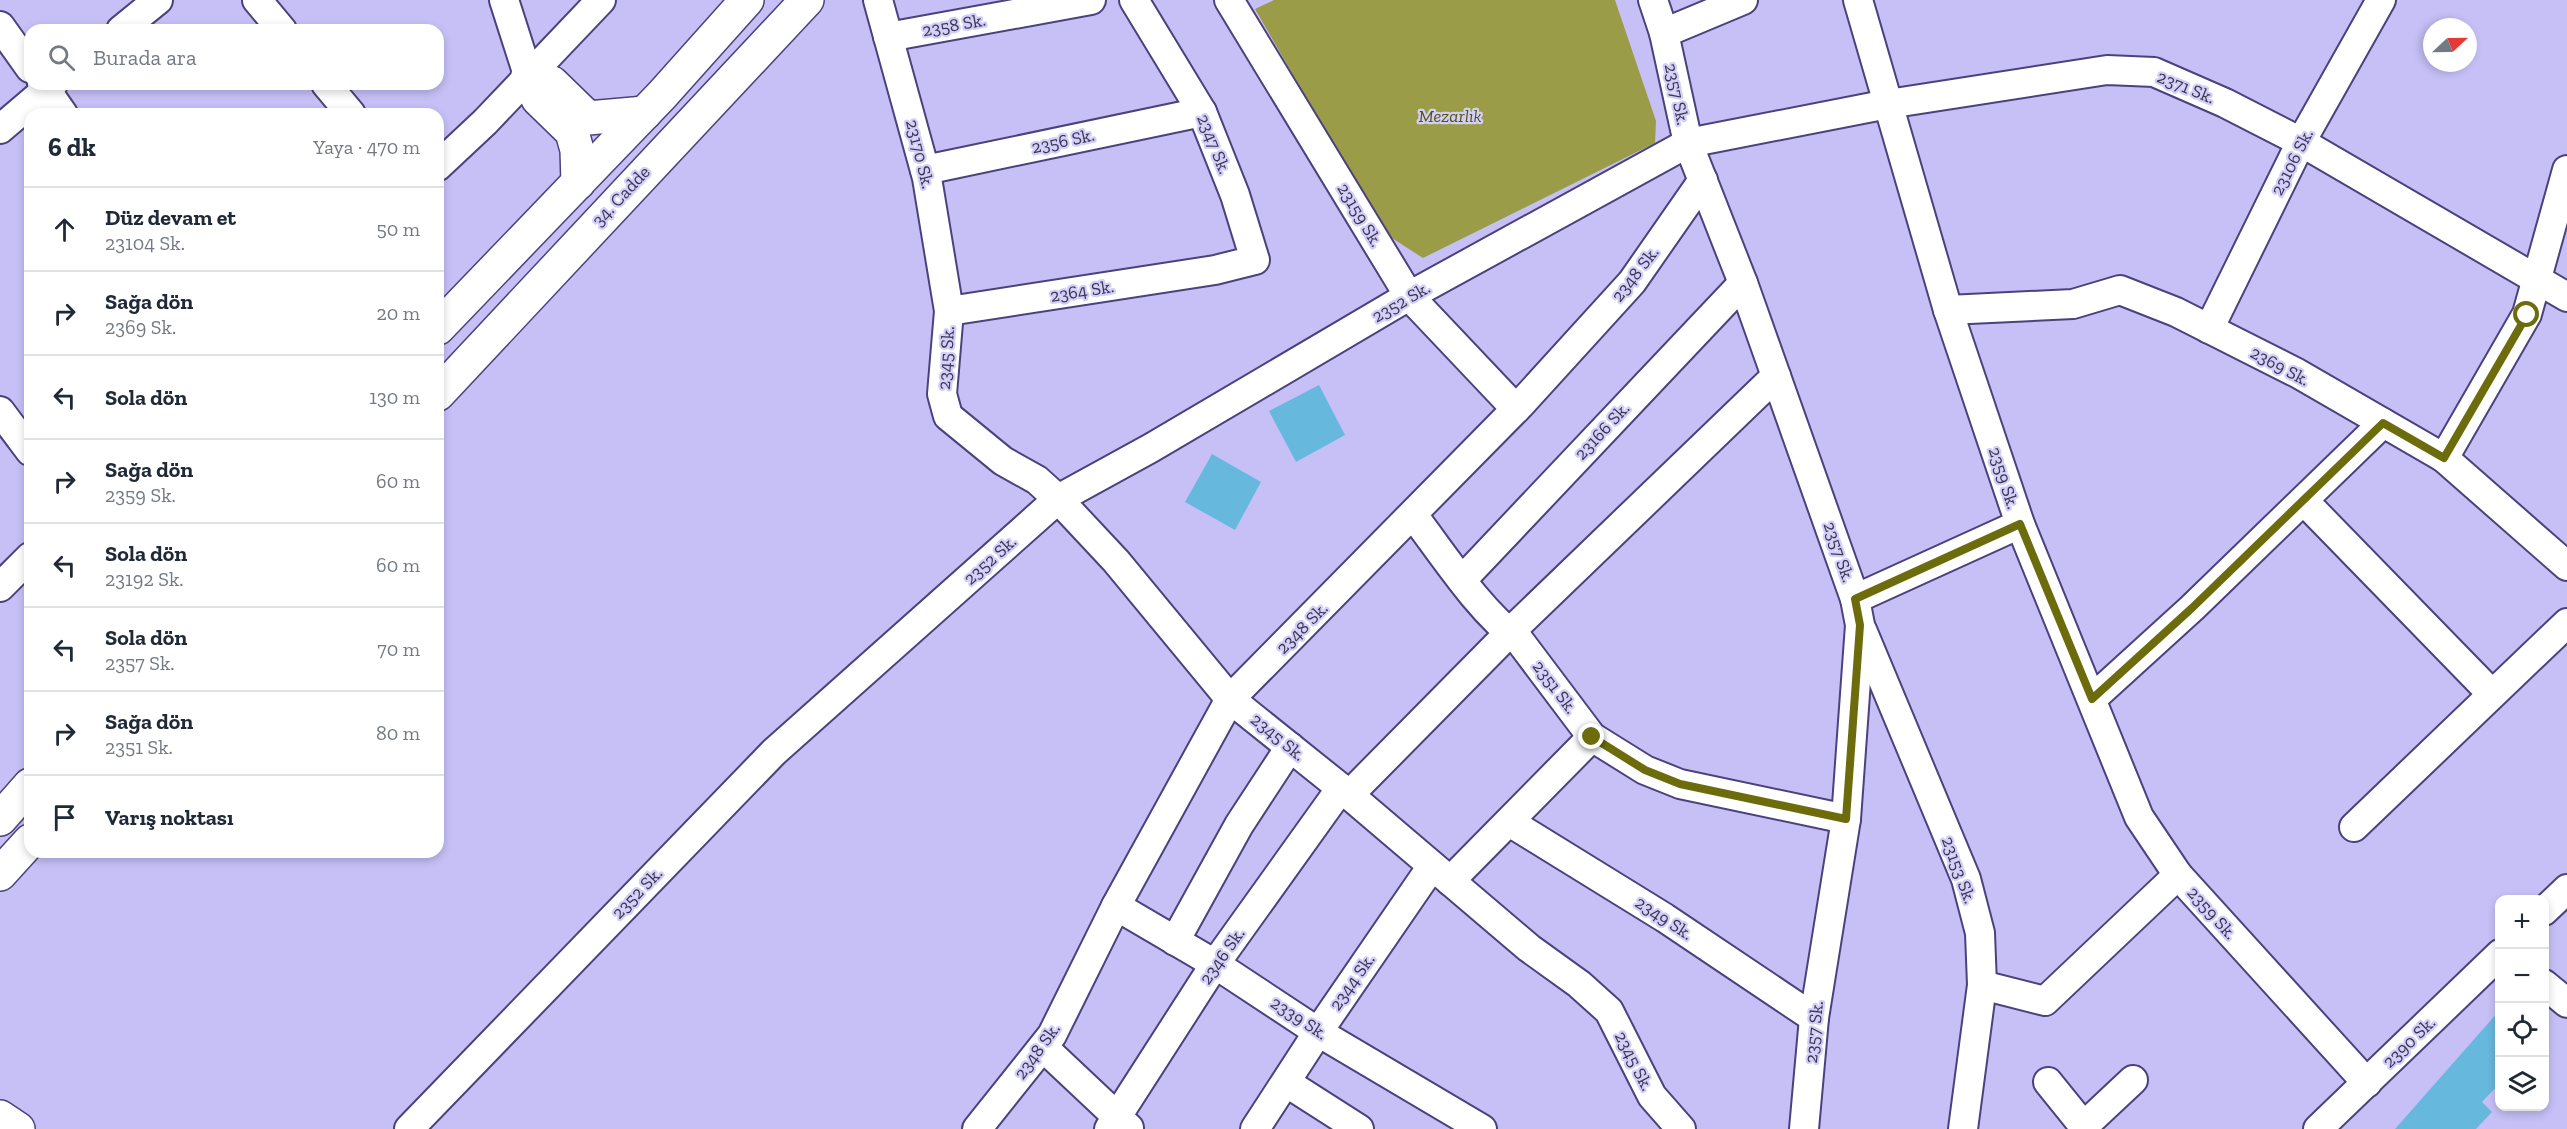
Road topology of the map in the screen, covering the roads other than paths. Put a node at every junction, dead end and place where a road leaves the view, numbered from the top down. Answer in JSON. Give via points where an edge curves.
{"nodes":[{"id":1,"x":158,"y":0,"type":"edge"},
{"id":2,"x":257,"y":0,"type":"edge"},
{"id":3,"x":504,"y":0,"type":"edge"},
{"id":4,"x":602,"y":0,"type":"edge"},
{"id":5,"x":747,"y":0,"type":"edge"},
{"id":6,"x":807,"y":0,"type":"edge"},
{"id":7,"x":878,"y":0,"type":"edge"},
{"id":8,"x":1091,"y":0,"type":"edge"},
{"id":9,"x":1134,"y":0,"type":"edge"},
{"id":10,"x":1229,"y":0,"type":"edge"},
{"id":11,"x":1653,"y":0,"type":"edge"},
{"id":12,"x":1743,"y":0,"type":"edge"},
{"id":13,"x":1858,"y":0,"type":"edge"},
{"id":14,"x":2381,"y":0,"type":"edge"},
{"id":15,"x":128,"y":24,"type":"edge"},
{"id":16,"x":277,"y":24,"type":"edge"},
{"id":17,"x":0,"y":26,"type":"edge"},
{"id":18,"x":1664,"y":33,"type":"junction"},
{"id":19,"x":888,"y":37,"type":"junction"},
{"id":20,"x":24,"y":57,"type":"edge"},
{"id":21,"x":528,"y":75,"type":"junction"},
{"id":22,"x":35,"y":90,"type":"edge"},
{"id":23,"x":48,"y":90,"type":"edge"},
{"id":24,"x":331,"y":90,"type":"edge"},
{"id":25,"x":1888,"y":104,"type":"junction"},
{"id":26,"x":59,"y":108,"type":"edge"},
{"id":27,"x":346,"y":108,"type":"edge"},
{"id":28,"x":1202,"y":112,"type":"junction"},
{"id":29,"x":645,"y":113,"type":"junction"},
{"id":30,"x":580,"y":125,"type":"junction"},
{"id":31,"x":0,"y":129,"type":"edge"},
{"id":32,"x":2301,"y":142,"type":"junction"},
{"id":33,"x":1688,"y":143,"type":"junction"},
{"id":34,"x":444,"y":160,"type":"edge"},
{"id":35,"x":925,"y":170,"type":"junction"},
{"id":36,"x":2567,"y":170,"type":"edge"},
{"id":37,"x":1703,"y":180,"type":"junction"},
{"id":38,"x":578,"y":183,"type":"junction"},
{"id":39,"x":1215,"y":270,"type":"joint"},
{"id":40,"x":2536,"y":279,"type":"junction"},
{"id":41,"x":1743,"y":283,"type":"junction"},
{"id":42,"x":1409,"y":296,"type":"junction"},
{"id":43,"x":2567,"y":297,"type":"edge"},
{"id":44,"x":1948,"y":310,"type":"junction"},
{"id":45,"x":950,"y":311,"type":"junction"},
{"id":46,"x":444,"y":322,"type":"edge"},
{"id":47,"x":2209,"y":329,"type":"junction"},
{"id":48,"x":1776,"y":376,"type":"junction"},
{"id":49,"x":444,"y":388,"type":"edge"},
{"id":50,"x":1516,"y":409,"type":"junction"},
{"id":51,"x":0,"y":411,"type":"edge"},
{"id":52,"x":2383,"y":423,"type":"junction"},
{"id":53,"x":24,"y":443,"type":"edge"},
{"id":54,"x":2444,"y":458,"type":"junction"},
{"id":55,"x":1058,"y":499,"type":"junction"},
{"id":56,"x":2304,"y":501,"type":"junction"},
{"id":57,"x":1413,"y":515,"type":"junction"},
{"id":58,"x":2020,"y":524,"type":"junction"},
{"id":59,"x":24,"y":563,"type":"edge"},
{"id":60,"x":2567,"y":566,"type":"edge"},
{"id":61,"x":1462,"y":580,"type":"junction"},
{"id":62,"x":0,"y":587,"type":"edge"},
{"id":63,"x":1858,"y":612,"type":"junction"},
{"id":64,"x":2567,"y":623,"type":"edge"},
{"id":65,"x":1509,"y":633,"type":"junction"},
{"id":66,"x":2491,"y":693,"type":"junction"},
{"id":67,"x":1230,"y":699,"type":"junction"},
{"id":68,"x":2092,"y":699,"type":"junction"},
{"id":69,"x":1592,"y":737,"type":"junction"},
{"id":70,"x":1290,"y":747,"type":"junction"},
{"id":71,"x":24,"y":792,"type":"edge"},
{"id":72,"x":1345,"y":792,"type":"junction"},
{"id":73,"x":0,"y":819,"type":"edge"},
{"id":74,"x":1846,"y":819,"type":"junction"},
{"id":75,"x":1510,"y":823,"type":"junction"},
{"id":76,"x":2354,"y":827,"type":"dead end"},
{"id":77,"x":24,"y":848,"type":"edge"},
{"id":78,"x":0,"y":874,"type":"edge"},
{"id":79,"x":1441,"y":874,"type":"junction"},
{"id":80,"x":2178,"y":875,"type":"junction"},
{"id":81,"x":2567,"y":889,"type":"edge"},
{"id":82,"x":1116,"y":906,"type":"junction"},
{"id":83,"x":2549,"y":906,"type":"edge"},
{"id":84,"x":1175,"y":941,"type":"junction"},
{"id":85,"x":2495,"y":958,"type":"edge"},
{"id":86,"x":1215,"y":964,"type":"junction"},
{"id":87,"x":1982,"y":985,"type":"junction"},
{"id":88,"x":2549,"y":988,"type":"edge"},
{"id":89,"x":2567,"y":1003,"type":"edge"},
{"id":90,"x":1814,"y":1018,"type":"junction"},
{"id":91,"x":1318,"y":1032,"type":"junction"},
{"id":92,"x":1043,"y":1047,"type":"junction"},
{"id":93,"x":2133,"y":1080,"type":"dead end"},
{"id":94,"x":2048,"y":1082,"type":"dead end"},
{"id":95,"x":1287,"y":1083,"type":"junction"},
{"id":96,"x":2367,"y":1083,"type":"junction"},
{"id":97,"x":0,"y":1117,"type":"edge"},
{"id":98,"x":1118,"y":1125,"type":"edge"},
{"id":99,"x":1678,"y":1128,"type":"edge"},
{"id":100,"x":2085,"y":1128,"type":"edge"},
{"id":101,"x":18,"y":1129,"type":"edge"},
{"id":102,"x":409,"y":1129,"type":"edge"},
{"id":103,"x":977,"y":1129,"type":"edge"},
{"id":104,"x":1255,"y":1129,"type":"edge"},
{"id":105,"x":1359,"y":1129,"type":"edge"},
{"id":106,"x":1482,"y":1129,"type":"edge"},
{"id":107,"x":1804,"y":1129,"type":"edge"},
{"id":108,"x":1963,"y":1129,"type":"edge"},
{"id":109,"x":2318,"y":1129,"type":"edge"}],
"edges":[{"from":1,"to":15,"type":"street"},
{"from":2,"to":16,"type":"street"},
{"from":3,"to":21,"type":"street"},
{"from":4,"to":21,"type":"street"},
{"from":5,"to":29,"type":"main road"},
{"from":6,"to":49,"type":"main road","name":"34. Cadde"},
{"from":7,"to":19,"type":"street","name":"23170 Sk."},
{"from":8,"to":19,"type":"street","name":"2358 Sk."},
{"from":9,"to":28,"type":"street","name":"2347 Sk."},
{"from":10,"to":42,"type":"street","name":"23159 Sk."},
{"from":11,"to":18,"type":"street","name":"2357 Sk."},
{"from":12,"to":18,"type":"street"},
{"from":13,"to":25,"type":"street","name":"2359 Sk."},
{"from":14,"to":32,"type":"street","name":"23106 Sk."},
{"from":17,"to":20,"type":"street"},
{"from":18,"to":33,"type":"street","name":"2357 Sk."},
{"from":19,"to":35,"type":"street","name":"23170 Sk."},
{"from":21,"to":30,"type":"main road","via":[[552,83]]},
{"from":21,"to":34,"type":"street"},
{"from":22,"to":31,"type":"street"},
{"from":23,"to":26,"type":"street"},
{"from":24,"to":27,"type":"street"},
{"from":25,"to":32,"type":"street","name":"2371 Sk.","via":[[2107,70],[2154,72]]},
{"from":25,"to":33,"type":"street","name":"2371 Sk."},
{"from":25,"to":44,"type":"street","name":"2359 Sk."},
{"from":28,"to":35,"type":"street","name":"2356 Sk."},
{"from":28,"to":39,"type":"street","name":"2347 Sk.","via":[[1235,195],[1255,260]]},
{"from":29,"to":30,"type":"main road"},
{"from":29,"to":38,"type":"main road"},
{"from":30,"to":38,"type":"main road"},
{"from":32,"to":40,"type":"street","name":"2371 Sk."},
{"from":32,"to":47,"type":"street","name":"23106 Sk."},
{"from":33,"to":37,"type":"street","name":"2357 Sk."},
{"from":33,"to":42,"type":"street","name":"2352 Sk."},
{"from":35,"to":45,"type":"street","name":"23170 Sk."},
{"from":36,"to":40,"type":"street"},
{"from":37,"to":41,"type":"street","name":"2357 Sk."},
{"from":37,"to":50,"type":"street","name":"2348 Sk.","via":[[1632,282]]},
{"from":38,"to":46,"type":"main road"},
{"from":39,"to":45,"type":"street","name":"2364 Sk."},
{"from":40,"to":43,"type":"street","name":"2371 Sk."},
{"from":40,"to":54,"type":"street","via":[[2527,315]]},
{"from":41,"to":48,"type":"street","name":"2357 Sk."},
{"from":41,"to":61,"type":"street","name":"23166 Sk."},
{"from":42,"to":50,"type":"street","name":"23159 Sk."},
{"from":42,"to":55,"type":"street","name":"2352 Sk."},
{"from":44,"to":47,"type":"street","name":"2369 Sk.","via":[[2073,304],[2120,290]]},
{"from":44,"to":58,"type":"street","name":"2359 Sk."},
{"from":45,"to":55,"type":"street","name":"2345 Sk.","via":[[942,394],[948,416]]},
{"from":47,"to":52,"type":"street","name":"2369 Sk.","via":[[2297,373]]},
{"from":48,"to":63,"type":"street","name":"2357 Sk."},
{"from":48,"to":65,"type":"street","name":"2346 Sk."},
{"from":50,"to":57,"type":"street","name":"2348 Sk."},
{"from":51,"to":53,"type":"street"},
{"from":52,"to":54,"type":"street","name":"2369 Sk."},
{"from":52,"to":56,"type":"street"},
{"from":54,"to":60,"type":"street","name":"2369 Sk."},
{"from":55,"to":67,"type":"street","name":"2345 Sk.","via":[[1116,561]]},
{"from":55,"to":102,"type":"street","name":"2352 Sk.","via":[[774,752]]},
{"from":56,"to":66,"type":"street"},
{"from":56,"to":68,"type":"street"},
{"from":57,"to":61,"type":"street","name":"2351 Sk."},
{"from":57,"to":67,"type":"street","name":"2348 Sk."},
{"from":58,"to":63,"type":"street"},
{"from":58,"to":68,"type":"street","name":"2359 Sk."},
{"from":59,"to":62,"type":"street"},
{"from":61,"to":65,"type":"street","name":"2351 Sk."},
{"from":63,"to":74,"type":"street","name":"2357 Sk."},
{"from":63,"to":87,"type":"street","name":"23153 Sk.","via":[[1966,879],[1980,933]]},
{"from":64,"to":66,"type":"street"},
{"from":65,"to":69,"type":"street","name":"2351 Sk.","via":[[1519,640]]},
{"from":65,"to":72,"type":"street","name":"2346 Sk."},
{"from":66,"to":76,"type":"street"},
{"from":67,"to":70,"type":"street","name":"2345 Sk."},
{"from":67,"to":82,"type":"street","name":"2348 Sk."},
{"from":68,"to":80,"type":"street","name":"2359 Sk.","via":[[2139,817]]},
{"from":69,"to":74,"type":"street","name":"2351 Sk.","via":[[1645,770],[1680,784]]},
{"from":69,"to":75,"type":"street","name":"2344 Sk."},
{"from":70,"to":72,"type":"street","name":"2345 Sk."},
{"from":70,"to":84,"type":"street","via":[[1239,825]]},
{"from":71,"to":73,"type":"main road"},
{"from":72,"to":79,"type":"street","name":"2345 Sk."},
{"from":72,"to":86,"type":"street","name":"2346 Sk."},
{"from":74,"to":90,"type":"street","name":"2357 Sk."},
{"from":75,"to":79,"type":"street","name":"2344 Sk."},
{"from":75,"to":90,"type":"street","name":"2349 Sk.","via":[[1665,918]]},
{"from":77,"to":78,"type":"main road"},
{"from":79,"to":91,"type":"street","name":"2344 Sk."},
{"from":79,"to":99,"type":"street","name":"2345 Sk.","via":[[1609,1011],[1653,1096]]},
{"from":80,"to":87,"type":"street","via":[[2045,1001]]},
{"from":80,"to":96,"type":"street","name":"2359 Sk."},
{"from":81,"to":83,"type":"street"},
{"from":82,"to":84,"type":"street","name":"2339 Sk."},
{"from":82,"to":92,"type":"street","name":"2348 Sk."},
{"from":84,"to":86,"type":"street","name":"2339 Sk."},
{"from":85,"to":96,"type":"street","name":"2390 Sk."},
{"from":86,"to":91,"type":"street","name":"2339 Sk."},
{"from":86,"to":98,"type":"street","name":"2346 Sk."},
{"from":87,"to":108,"type":"street","name":"23153 Sk."},
{"from":88,"to":89,"type":"street"},
{"from":90,"to":107,"type":"street","name":"2357 Sk."},
{"from":91,"to":95,"type":"street","name":"2344 Sk."},
{"from":91,"to":106,"type":"street","name":"2339 Sk."},
{"from":92,"to":98,"type":"street"},
{"from":92,"to":103,"type":"street","name":"2348 Sk."},
{"from":93,"to":100,"type":"street"},
{"from":94,"to":100,"type":"street"},
{"from":95,"to":104,"type":"street","name":"2344 Sk."},
{"from":95,"to":105,"type":"street"},
{"from":96,"to":109,"type":"street","name":"2390 Sk."},
{"from":97,"to":101,"type":"main road"}]}
